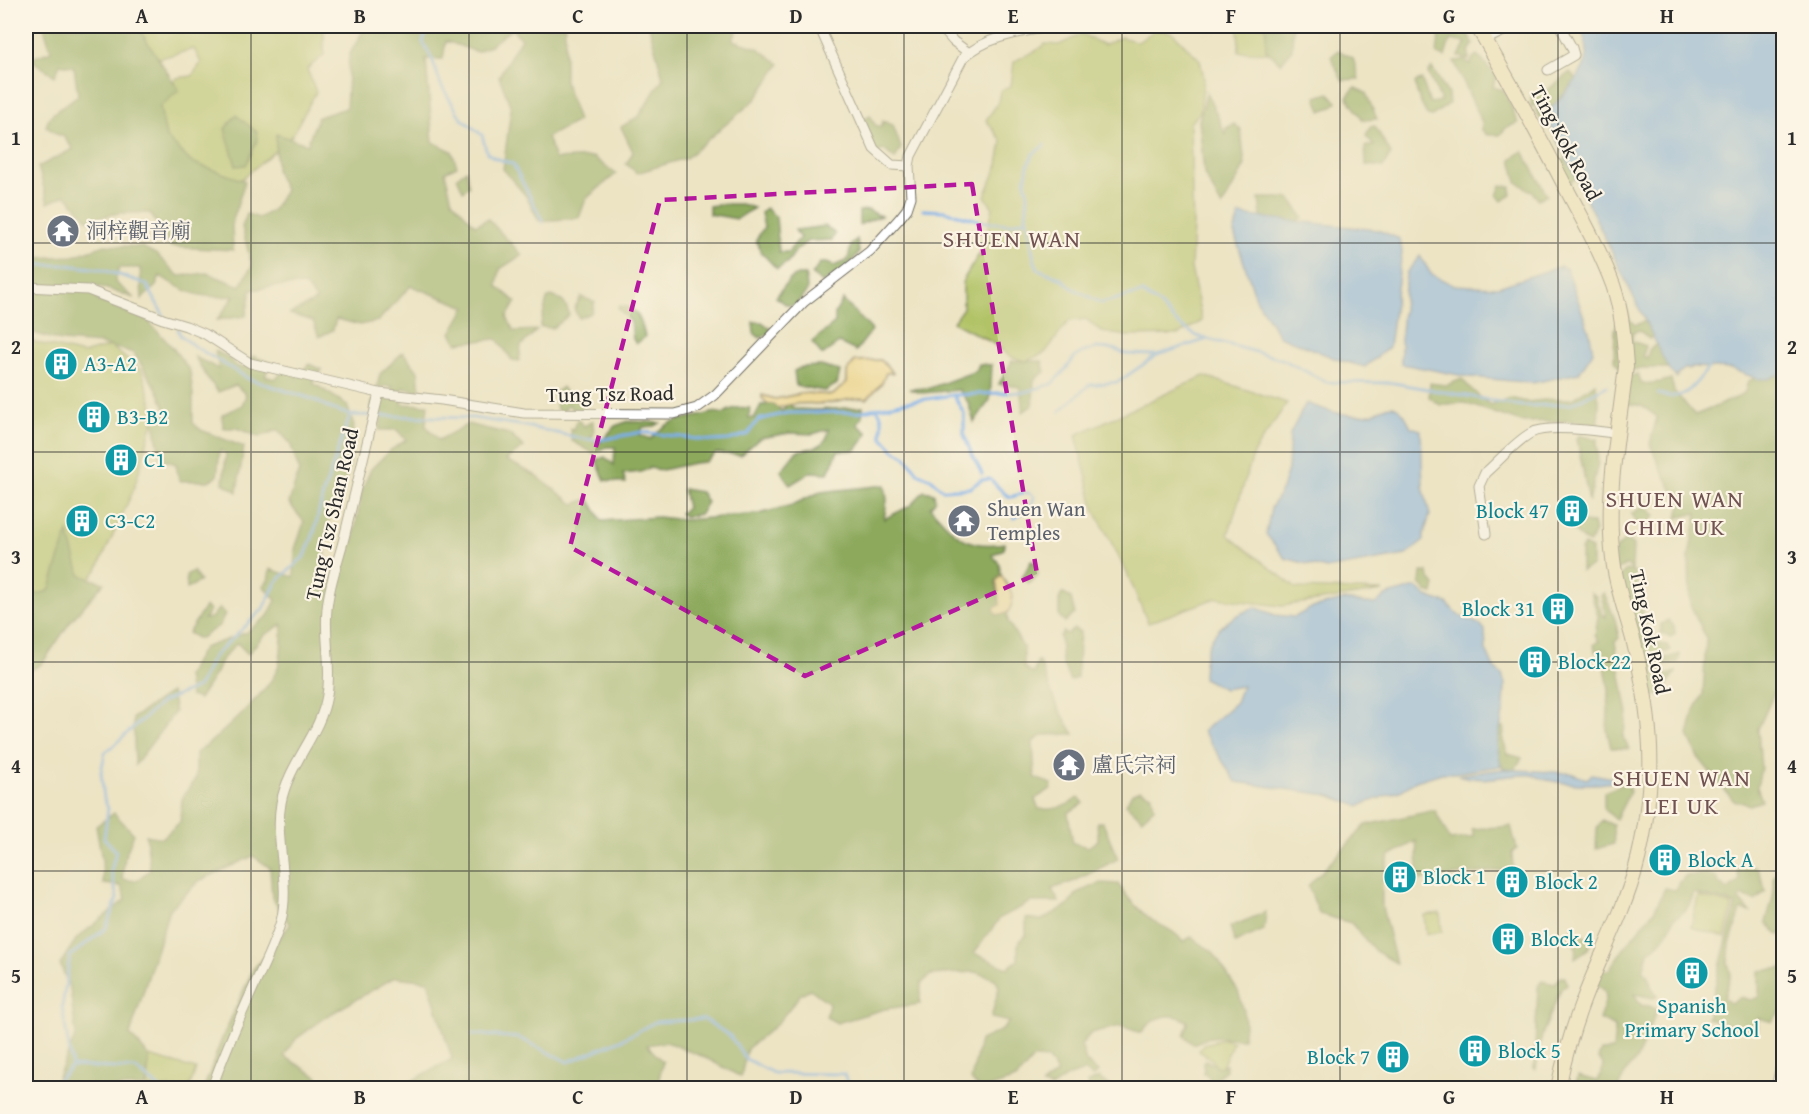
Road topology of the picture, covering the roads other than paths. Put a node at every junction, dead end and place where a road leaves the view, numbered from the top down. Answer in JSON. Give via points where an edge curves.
{"nodes":[{"id":1,"x":819,"y":26,"type":"edge"},
{"id":2,"x":940,"y":26,"type":"edge"},
{"id":3,"x":1055,"y":26,"type":"edge"},
{"id":4,"x":1477,"y":26,"type":"edge"},
{"id":5,"x":1514,"y":26,"type":"edge"},
{"id":6,"x":1560,"y":26,"type":"edge"},
{"id":7,"x":1485,"y":40,"type":"junction"},
{"id":8,"x":969,"y":53,"type":"junction"},
{"id":9,"x":1548,"y":70,"type":"dead end"},
{"id":10,"x":909,"y":166,"type":"junction"},
{"id":11,"x":26,"y":287,"type":"edge"},
{"id":12,"x":379,"y":393,"type":"junction"},
{"id":13,"x":1619,"y":434,"type":"junction"},
{"id":14,"x":1486,"y":534,"type":"dead end"},
{"id":15,"x":1784,"y":1048,"type":"edge"},
{"id":16,"x":212,"y":1089,"type":"edge"},
{"id":17,"x":1558,"y":1089,"type":"edge"},
{"id":18,"x":1774,"y":1089,"type":"edge"}],
"edges":[{"from":1,"to":10,"type":"street","via":[[874,149],[892,165]]},
{"from":2,"to":8,"type":"street"},
{"from":3,"to":8,"type":"street","name":"Tung Tsz Road","via":[[1002,37]]},
{"from":4,"to":7,"type":"main road","name":"Ting Kok Road"},
{"from":5,"to":7,"type":"street"},
{"from":6,"to":9,"type":"street","via":[[1574,55]]},
{"from":7,"to":13,"type":"main road","name":"Ting Kok Road","via":[[1576,207],[1613,284],[1623,324],[1626,366]]},
{"from":8,"to":10,"type":"street","name":"Tung Tsz Road","via":[[932,115]]},
{"from":10,"to":12,"type":"street","name":"Tung Tsz Road","via":[[911,197],[899,219],[870,251],[804,302],[715,395],[697,408],[674,414],[524,413]]},
{"from":11,"to":12,"type":"street","name":"Tung Tsz Road","via":[[88,290],[205,334],[250,363]]},
{"from":12,"to":16,"type":"street","name":"Tung Tsz Shan Road","via":[[327,609],[327,696],[320,721],[282,800],[279,823],[285,898],[281,921],[223,1054]]},
{"from":13,"to":14,"type":"street","via":[[1540,429],[1526,436],[1485,473],[1479,486]]},
{"from":13,"to":17,"type":"main road","name":"Ting Kok Road","via":[[1610,507],[1612,556],[1643,694],[1650,775],[1648,804],[1636,868],[1577,1016]]},
{"from":15,"to":18,"type":"street"}]}
